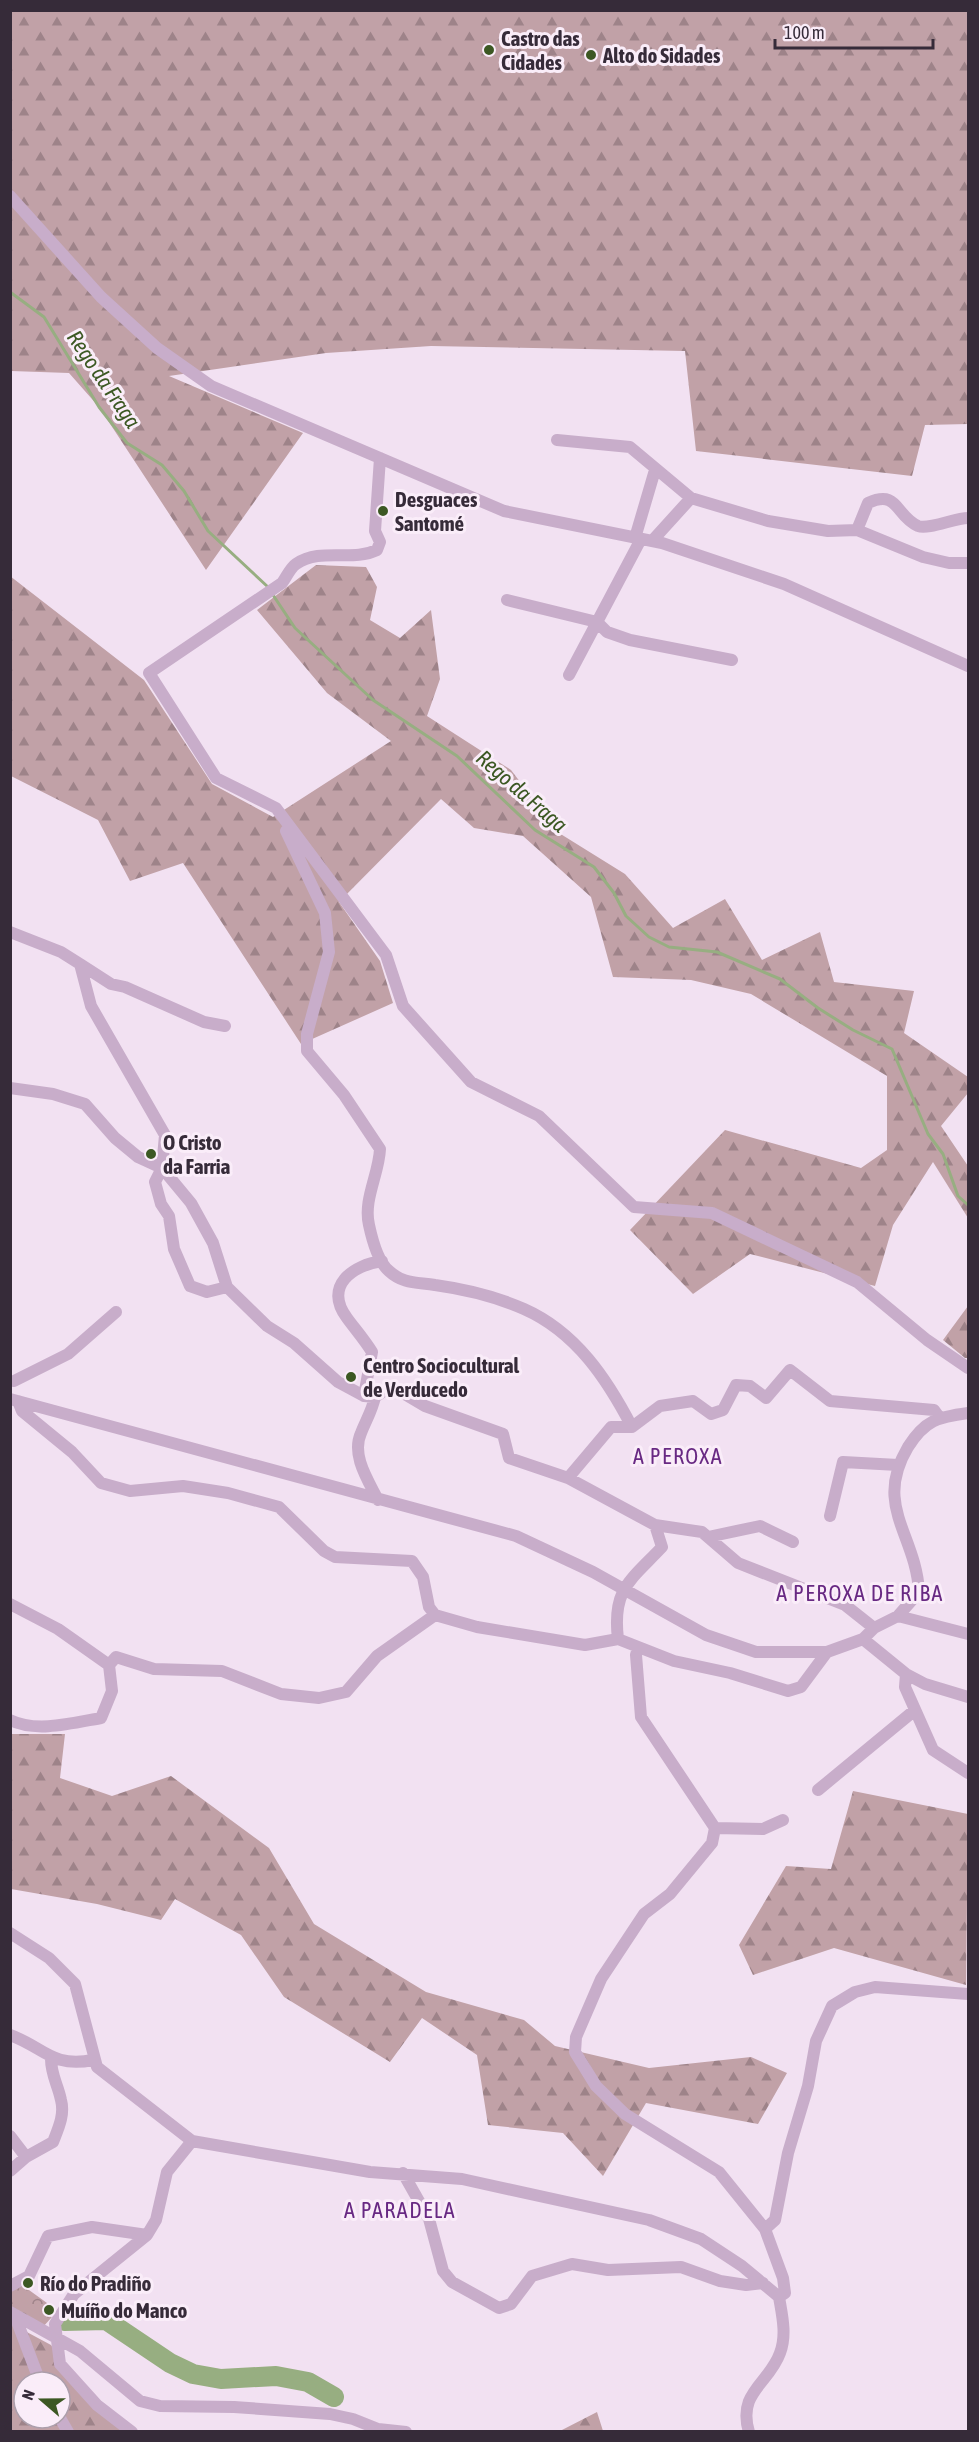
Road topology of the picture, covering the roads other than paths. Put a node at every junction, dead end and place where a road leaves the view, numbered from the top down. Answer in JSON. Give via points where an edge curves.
{"nodes":[{"id":1,"x":10,"y":196,"type":"edge"},
{"id":2,"x":557,"y":440,"type":"dead end"},
{"id":3,"x":380,"y":458,"type":"junction"},
{"id":4,"x":655,"y":470,"type":"junction"},
{"id":5,"x":691,"y":498,"type":"junction"},
{"id":6,"x":969,"y":518,"type":"edge"},
{"id":7,"x":857,"y":530,"type":"junction"},
{"id":8,"x":642,"y":540,"type":"junction"},
{"id":9,"x":969,"y":563,"type":"edge"},
{"id":10,"x":507,"y":600,"type":"dead end"},
{"id":11,"x":597,"y":622,"type":"junction"},
{"id":12,"x":732,"y":660,"type":"dead end"},
{"id":13,"x":969,"y":666,"type":"edge"},
{"id":14,"x":569,"y":675,"type":"dead end"},
{"id":15,"x":276,"y":808,"type":"junction"},
{"id":16,"x":10,"y":932,"type":"edge"},
{"id":17,"x":80,"y":964,"type":"junction"},
{"id":18,"x":225,"y":1026,"type":"dead end"},
{"id":19,"x":10,"y":1088,"type":"edge"},
{"id":20,"x":162,"y":1168,"type":"junction"},
{"id":21,"x":382,"y":1261,"type":"junction"},
{"id":22,"x":226,"y":1287,"type":"junction"},
{"id":23,"x":116,"y":1312,"type":"dead end"},
{"id":24,"x":969,"y":1368,"type":"edge"},
{"id":25,"x":13,"y":1389,"type":"edge"},
{"id":26,"x":370,"y":1397,"type":"junction"},
{"id":27,"x":969,"y":1413,"type":"edge"},
{"id":28,"x":939,"y":1417,"type":"junction"},
{"id":29,"x":632,"y":1427,"type":"junction"},
{"id":30,"x":898,"y":1464,"type":"junction"},
{"id":31,"x":568,"y":1478,"type":"junction"},
{"id":32,"x":378,"y":1500,"type":"junction"},
{"id":33,"x":830,"y":1516,"type":"dead end"},
{"id":34,"x":656,"y":1525,"type":"junction"},
{"id":35,"x":708,"y":1537,"type":"junction"},
{"id":36,"x":793,"y":1542,"type":"dead end"},
{"id":37,"x":622,"y":1588,"type":"junction"},
{"id":38,"x":10,"y":1604,"type":"edge"},
{"id":39,"x":435,"y":1615,"type":"junction"},
{"id":40,"x":898,"y":1616,"type":"junction"},
{"id":41,"x":874,"y":1628,"type":"junction"},
{"id":42,"x":969,"y":1634,"type":"edge"},
{"id":43,"x":618,"y":1639,"type":"junction"},
{"id":44,"x":863,"y":1639,"type":"junction"},
{"id":45,"x":638,"y":1648,"type":"junction"},
{"id":46,"x":826,"y":1652,"type":"junction"},
{"id":47,"x":109,"y":1665,"type":"junction"},
{"id":48,"x":906,"y":1674,"type":"junction"},
{"id":49,"x":969,"y":1697,"type":"edge"},
{"id":50,"x":915,"y":1710,"type":"junction"},
{"id":51,"x":10,"y":1720,"type":"edge"},
{"id":52,"x":969,"y":1773,"type":"edge"},
{"id":53,"x":819,"y":1790,"type":"dead end"},
{"id":54,"x":783,"y":1820,"type":"dead end"},
{"id":55,"x":716,"y":1828,"type":"junction"},
{"id":56,"x":10,"y":1933,"type":"edge"},
{"id":57,"x":969,"y":1994,"type":"edge"},
{"id":58,"x":10,"y":2035,"type":"edge"},
{"id":59,"x":51,"y":2059,"type":"junction"},
{"id":60,"x":93,"y":2060,"type":"junction"},
{"id":61,"x":10,"y":2136,"type":"edge"},
{"id":62,"x":192,"y":2141,"type":"junction"},
{"id":63,"x":26,"y":2157,"type":"junction"},
{"id":64,"x":10,"y":2171,"type":"edge"},
{"id":65,"x":403,"y":2173,"type":"junction"},
{"id":66,"x":765,"y":2229,"type":"junction"},
{"id":67,"x":147,"y":2235,"type":"junction"},
{"id":68,"x":763,"y":2283,"type":"junction"},
{"id":69,"x":10,"y":2286,"type":"edge"},
{"id":70,"x":779,"y":2297,"type":"junction"},
{"id":71,"x":13,"y":2314,"type":"edge"},
{"id":72,"x":57,"y":2341,"type":"junction"},
{"id":73,"x":35,"y":2370,"type":"edge"},
{"id":74,"x":132,"y":2432,"type":"edge"},
{"id":75,"x":406,"y":2432,"type":"edge"},
{"id":76,"x":749,"y":2432,"type":"edge"}],
"edges":[{"from":1,"to":3,"type":"street","via":[[101,297],[198,379]]},
{"from":2,"to":4,"type":"street","via":[[630,447]]},
{"from":3,"to":8,"type":"street","via":[[504,511]]},
{"from":3,"to":15,"type":"street","via":[[377,550],[366,555],[322,554],[295,565],[282,583],[149,673],[216,778]]},
{"from":4,"to":5,"type":"street"},
{"from":4,"to":8,"type":"street"},
{"from":5,"to":7,"type":"street","via":[[768,521],[828,531]]},
{"from":5,"to":8,"type":"street"},
{"from":6,"to":7,"type":"street","via":[[918,526],[892,500],[880,498],[868,503]]},
{"from":7,"to":9,"type":"street","via":[[922,557]]},
{"from":8,"to":11,"type":"street"},
{"from":8,"to":13,"type":"street","via":[[784,584]]},
{"from":10,"to":11,"type":"street"},
{"from":11,"to":12,"type":"street","via":[[607,632],[630,640]]},
{"from":11,"to":14,"type":"street"},
{"from":15,"to":21,"type":"street","via":[[325,913],[329,952],[307,1034],[307,1051],[344,1095],[380,1149],[368,1223]]},
{"from":15,"to":24,"type":"street","via":[[386,955],[403,1006],[471,1082],[539,1116],[634,1207],[712,1213],[858,1282],[927,1340]]},
{"from":16,"to":17,"type":"street","via":[[61,952]]},
{"from":17,"to":18,"type":"street","via":[[111,984],[204,1022]]},
{"from":17,"to":20,"type":"street","via":[[91,1006],[165,1136]]},
{"from":19,"to":20,"type":"street","via":[[53,1094],[85,1104],[115,1138],[138,1157]]},
{"from":20,"to":22,"type":"street","via":[[191,1203],[208,1233]]},
{"from":20,"to":22,"type":"street","via":[[155,1182],[169,1216],[174,1249],[190,1286],[207,1292]]},
{"from":21,"to":26,"type":"street","via":[[350,1271],[340,1286],[339,1301],[346,1317],[372,1352]]},
{"from":21,"to":29,"type":"street","via":[[386,1269],[403,1281],[486,1296],[524,1309],[553,1326],[599,1370]]},
{"from":22,"to":26,"type":"street","via":[[267,1326],[294,1343],[338,1382]]},
{"from":23,"to":25,"type":"street","via":[[68,1354]]},
{"from":25,"to":32,"type":"street","via":[[100,1421]]},
{"from":25,"to":39,"type":"street","via":[[21,1411],[72,1452],[101,1483],[130,1491],[183,1486],[228,1492],[279,1507],[335,1557],[412,1562],[423,1577],[429,1606]]},
{"from":26,"to":31,"type":"street","via":[[398,1390],[425,1406],[503,1434],[509,1458]]},
{"from":26,"to":32,"type":"street","via":[[372,1412],[360,1435],[357,1455]]},
{"from":27,"to":28,"type":"street"},
{"from":28,"to":29,"type":"street","via":[[934,1410],[830,1401],[790,1371],[766,1398],[750,1386],[736,1385],[723,1410],[711,1414],[693,1401],[660,1406]]},
{"from":28,"to":30,"type":"street","via":[[917,1432]]},
{"from":29,"to":31,"type":"street","via":[[611,1427]]},
{"from":30,"to":33,"type":"street","via":[[843,1462]]},
{"from":30,"to":40,"type":"street","via":[[895,1510],[918,1573],[919,1592]]},
{"from":31,"to":34,"type":"street"},
{"from":32,"to":37,"type":"street","via":[[516,1536]]},
{"from":34,"to":35,"type":"street","via":[[702,1532]]},
{"from":34,"to":37,"type":"street","via":[[662,1547]]},
{"from":35,"to":36,"type":"street","via":[[760,1526]]},
{"from":35,"to":41,"type":"street","via":[[738,1563],[845,1605]]},
{"from":37,"to":43,"type":"street","via":[[615,1614]]},
{"from":37,"to":46,"type":"street","via":[[706,1635],[756,1652]]},
{"from":38,"to":47,"type":"street","via":[[58,1629]]},
{"from":39,"to":43,"type":"street","via":[[477,1627],[585,1645]]},
{"from":39,"to":47,"type":"street","via":[[377,1656],[346,1692],[319,1698],[281,1694],[222,1671],[154,1669],[116,1657]]},
{"from":40,"to":41,"type":"street"},
{"from":40,"to":42,"type":"street"},
{"from":41,"to":44,"type":"street"},
{"from":43,"to":45,"type":"street"},
{"from":44,"to":46,"type":"street"},
{"from":44,"to":48,"type":"street"},
{"from":45,"to":46,"type":"street","via":[[788,1691],[801,1687]]},
{"from":45,"to":55,"type":"street","via":[[641,1717]]},
{"from":47,"to":51,"type":"street","via":[[112,1691],[100,1719],[57,1725],[19,1724]]},
{"from":48,"to":49,"type":"street"},
{"from":48,"to":50,"type":"street","via":[[905,1688]]},
{"from":50,"to":52,"type":"street","via":[[933,1750]]},
{"from":50,"to":53,"type":"street"},
{"from":54,"to":55,"type":"street","via":[[763,1829]]},
{"from":55,"to":66,"type":"street","via":[[712,1843],[670,1894],[644,1914],[601,1979],[576,2037],[575,2052],[596,2086],[625,2114],[719,2172]]},
{"from":56,"to":60,"type":"street","via":[[49,1958],[75,1984]]},
{"from":57,"to":66,"type":"street","via":[[875,1987],[855,1992],[832,2006],[816,2041],[775,2220]]},
{"from":58,"to":59,"type":"street","via":[[25,2040]]},
{"from":59,"to":60,"type":"street"},
{"from":59,"to":63,"type":"street","via":[[51,2072],[62,2102],[61,2120],[53,2142]]},
{"from":60,"to":62,"type":"street","via":[[107,2076]]},
{"from":61,"to":63,"type":"street"},
{"from":62,"to":65,"type":"street","via":[[370,2172]]},
{"from":62,"to":67,"type":"street","via":[[167,2172],[156,2220]]},
{"from":63,"to":64,"type":"street"},
{"from":65,"to":68,"type":"street","via":[[462,2180],[649,2220],[701,2239]]},
{"from":65,"to":68,"type":"street","via":[[429,2219],[443,2271],[452,2282],[499,2308],[511,2304],[532,2276],[572,2264],[608,2270],[681,2267],[720,2281]]},
{"from":66,"to":70,"type":"street","via":[[783,2278],[785,2293]]},
{"from":67,"to":69,"type":"street","via":[[92,2227],[48,2236],[29,2276]]},
{"from":67,"to":72,"type":"street","via":[[74,2294],[55,2324]]},
{"from":68,"to":70,"type":"street"},
{"from":70,"to":76,"type":"street","via":[[784,2330],[781,2352],[748,2399]]},
{"from":71,"to":72,"type":"street"},
{"from":71,"to":73,"type":"street"},
{"from":72,"to":74,"type":"street","via":[[60,2364],[98,2405]]},
{"from":72,"to":75,"type":"street","via":[[80,2351],[140,2401],[160,2406],[234,2406],[330,2414],[378,2429]]}]}
